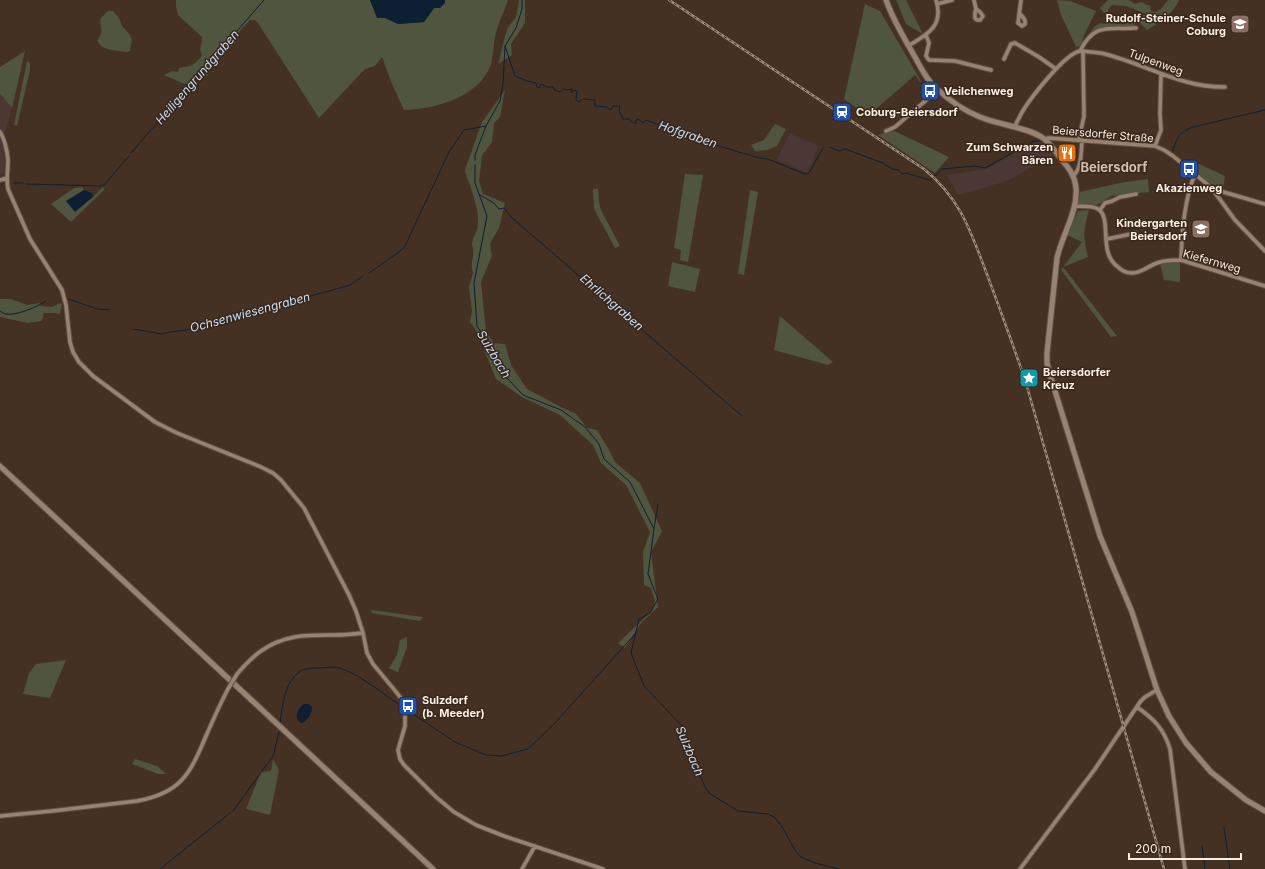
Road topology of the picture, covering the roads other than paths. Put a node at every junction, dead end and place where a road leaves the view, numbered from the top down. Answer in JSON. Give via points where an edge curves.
{"nodes":[{"id":1,"x":886,"y":0,"type":"edge"},
{"id":2,"x":952,"y":0,"type":"edge"},
{"id":3,"x":974,"y":0,"type":"edge"},
{"id":4,"x":1020,"y":0,"type":"edge"},
{"id":5,"x":936,"y":2,"type":"edge"},
{"id":6,"x":976,"y":9,"type":"dead end"},
{"id":7,"x":1020,"y":14,"type":"dead end"},
{"id":8,"x":1136,"y":28,"type":"dead end"},
{"id":9,"x":926,"y":35,"type":"junction"},
{"id":10,"x":908,"y":46,"type":"junction"},
{"id":11,"x":1082,"y":52,"type":"junction"},
{"id":12,"x":1004,"y":59,"type":"dead end"},
{"id":13,"x":1056,"y":69,"type":"junction"},
{"id":14,"x":991,"y":70,"type":"dead end"},
{"id":15,"x":1161,"y":74,"type":"junction"},
{"id":16,"x":1225,"y":87,"type":"dead end"},
{"id":17,"x":938,"y":90,"type":"junction"},
{"id":18,"x":1015,"y":127,"type":"junction"},
{"id":19,"x":886,"y":131,"type":"dead end"},
{"id":20,"x":0,"y":132,"type":"edge"},
{"id":21,"x":1044,"y":139,"type":"junction"},
{"id":22,"x":1080,"y":139,"type":"junction"},
{"id":23,"x":1155,"y":146,"type":"junction"},
{"id":24,"x":1195,"y":174,"type":"junction"},
{"id":25,"x":1074,"y":175,"type":"junction"},
{"id":26,"x":7,"y":178,"type":"junction"},
{"id":27,"x":0,"y":180,"type":"edge"},
{"id":28,"x":1213,"y":189,"type":"junction"},
{"id":29,"x":1136,"y":194,"type":"dead end"},
{"id":30,"x":1265,"y":204,"type":"edge"},
{"id":31,"x":1074,"y":206,"type":"junction"},
{"id":32,"x":1100,"y":210,"type":"junction"},
{"id":33,"x":1136,"y":233,"type":"dead end"},
{"id":34,"x":1107,"y":239,"type":"junction"},
{"id":35,"x":1265,"y":251,"type":"edge"},
{"id":36,"x":1181,"y":260,"type":"junction"},
{"id":37,"x":1265,"y":286,"type":"edge"},
{"id":38,"x":0,"y":466,"type":"edge"},
{"id":39,"x":363,"y":633,"type":"junction"},
{"id":40,"x":1158,"y":690,"type":"junction"},
{"id":41,"x":1137,"y":707,"type":"junction"},
{"id":42,"x":1265,"y":811,"type":"edge"},
{"id":43,"x":0,"y":816,"type":"edge"},
{"id":44,"x":535,"y":846,"type":"junction"},
{"id":45,"x":433,"y":869,"type":"edge"},
{"id":46,"x":522,"y":869,"type":"edge"},
{"id":47,"x":602,"y":869,"type":"edge"},
{"id":48,"x":1020,"y":869,"type":"edge"},
{"id":49,"x":1185,"y":869,"type":"edge"}],
"edges":[{"from":1,"to":10,"type":"street"},
{"from":2,"to":5,"type":"street","via":[[941,4]]},
{"from":3,"to":6,"type":"street"},
{"from":4,"to":7,"type":"street"},
{"from":5,"to":9,"type":"street","via":[[937,18],[932,30]]},
{"from":8,"to":11,"type":"street","via":[[1104,29],[1093,33],[1085,42]]},
{"from":9,"to":10,"type":"street"},
{"from":9,"to":14,"type":"street","via":[[926,56],[929,60],[954,61]]},
{"from":10,"to":17,"type":"street","via":[[926,76]]},
{"from":11,"to":13,"type":"street","via":[[1071,55]]},
{"from":11,"to":15,"type":"street","name":"Tulpenweg","via":[[1126,60]]},
{"from":11,"to":22,"type":"street","via":[[1084,116]]},
{"from":12,"to":13,"type":"street","via":[[1011,44],[1015,43]]},
{"from":13,"to":18,"type":"street","via":[[1039,89]]},
{"from":15,"to":16,"type":"street","name":"Tulpenweg","via":[[1212,88]]},
{"from":15,"to":23,"type":"street","via":[[1161,130]]},
{"from":17,"to":18,"type":"street","via":[[979,116]]},
{"from":17,"to":19,"type":"street"},
{"from":18,"to":21,"type":"street"},
{"from":20,"to":26,"type":"street","via":[[8,160]]},
{"from":21,"to":22,"type":"street","name":"Beiersdorfer Straße"},
{"from":21,"to":25,"type":"street"},
{"from":22,"to":23,"type":"street","name":"Beiersdorfer Straße"},
{"from":22,"to":25,"type":"street","via":[[1079,167]]},
{"from":23,"to":24,"type":"street","name":"Beiersdorfer Straße","via":[[1174,156]]},
{"from":24,"to":28,"type":"street","name":"Beiersdorfer Straße"},
{"from":24,"to":36,"type":"street","via":[[1186,204]]},
{"from":25,"to":31,"type":"street"},
{"from":26,"to":27,"type":"street"},
{"from":26,"to":39,"type":"street","via":[[8,189],[27,233],[62,290],[69,338],[73,352],[82,365],[148,418],[177,433],[261,467],[281,480],[297,498],[310,520],[349,595]]},
{"from":28,"to":30,"type":"street","name":"Beiersdorfer Straße"},
{"from":28,"to":35,"type":"street","via":[[1236,220]]},
{"from":29,"to":32,"type":"street","via":[[1105,203]]},
{"from":31,"to":32,"type":"street"},
{"from":31,"to":40,"type":"street","via":[[1057,258],[1047,363],[1100,536],[1132,612]]},
{"from":32,"to":34,"type":"street","name":"Kiefernweg","via":[[1104,216]]},
{"from":33,"to":34,"type":"street"},
{"from":34,"to":36,"type":"street","name":"Kiefernweg","via":[[1110,260],[1123,271],[1130,273],[1157,263]]},
{"from":36,"to":37,"type":"street","name":"Kiefernweg"},
{"from":38,"to":45,"type":"street"},
{"from":39,"to":43,"type":"street","bridge":true,"via":[[292,637],[261,651],[237,674],[228,688],[194,764],[182,780],[167,792],[137,801]]},
{"from":39,"to":44,"type":"street","via":[[367,653],[373,664],[397,693],[404,706],[405,726],[398,750],[400,759],[425,788],[454,812],[476,825]]},
{"from":40,"to":41,"type":"street","via":[[1145,697]]},
{"from":40,"to":42,"type":"street","via":[[1177,731],[1195,755],[1232,790]]},
{"from":41,"to":48,"type":"street","via":[[1107,753]]},
{"from":41,"to":49,"type":"street","via":[[1159,726],[1170,749]]},
{"from":44,"to":46,"type":"street"},
{"from":44,"to":47,"type":"street"}]}
